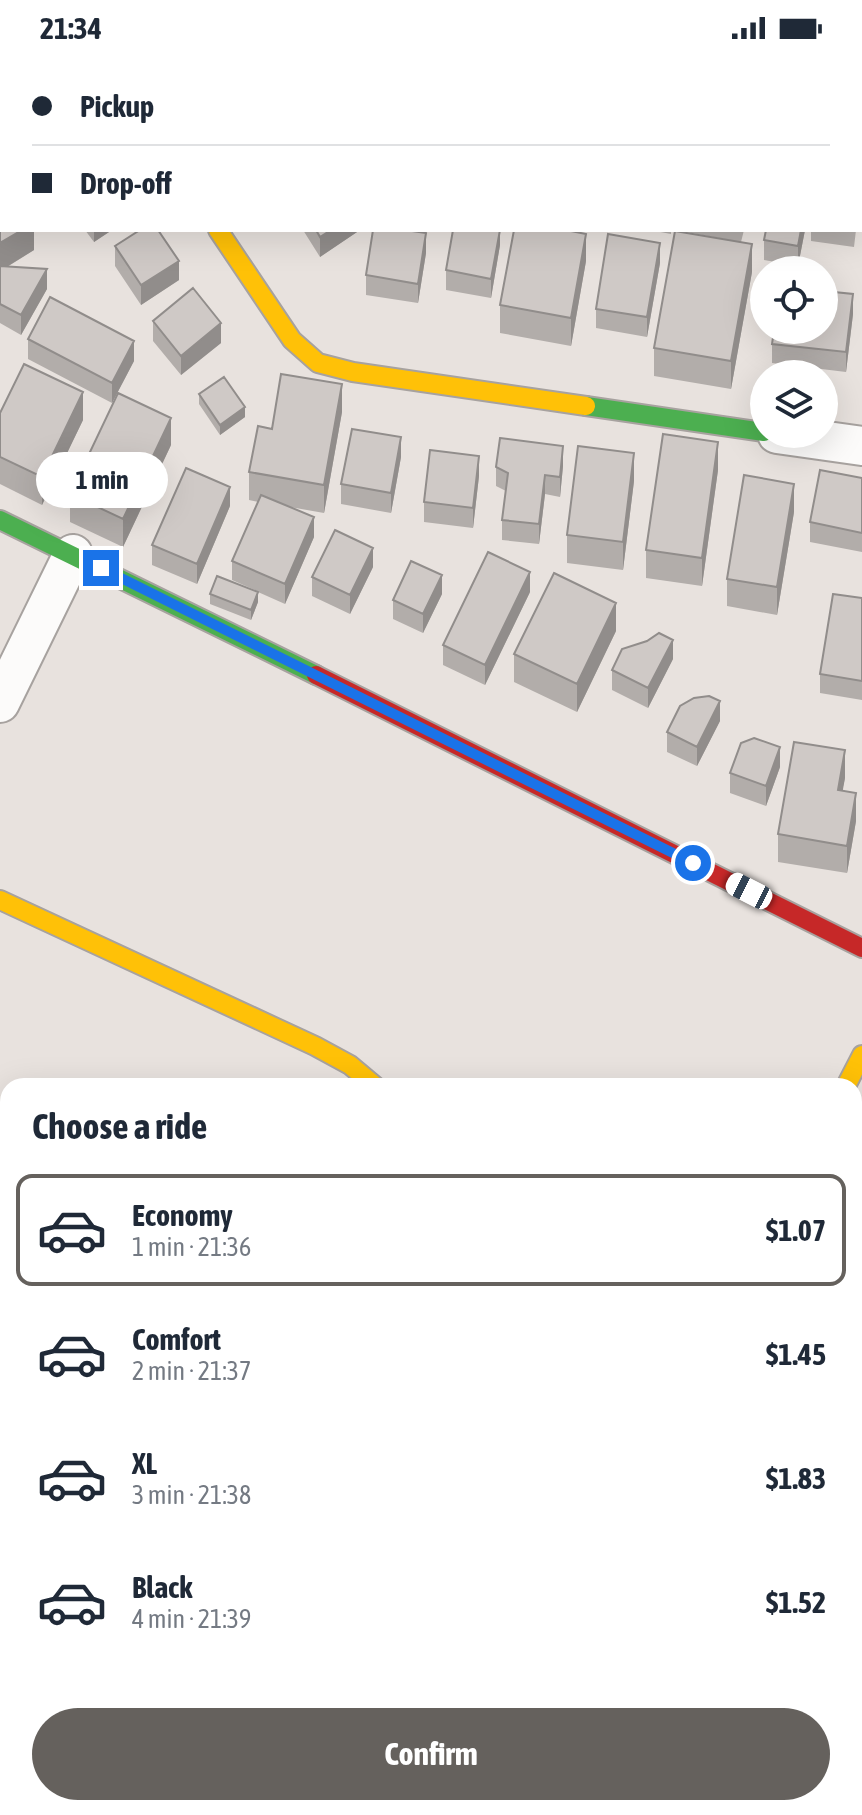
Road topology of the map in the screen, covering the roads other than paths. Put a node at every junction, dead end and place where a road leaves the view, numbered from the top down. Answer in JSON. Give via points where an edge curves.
{"nodes":[{"id":1,"x":219,"y":232,"type":"edge"},
{"id":2,"x":750,"y":430,"type":"edge"},
{"id":3,"x":838,"y":443,"type":"edge"},
{"id":4,"x":862,"y":446,"type":"edge"},
{"id":5,"x":0,"y":520,"type":"edge"},
{"id":6,"x":73,"y":554,"type":"junction"},
{"id":7,"x":0,"y":703,"type":"edge"},
{"id":8,"x":0,"y":900,"type":"edge"},
{"id":9,"x":862,"y":948,"type":"edge"},
{"id":10,"x":862,"y":1055,"type":"edge"},
{"id":11,"x":365,"y":1078,"type":"edge"},
{"id":12,"x":850,"y":1078,"type":"edge"}],
"edges":[{"from":1,"to":2,"type":"street","via":[[292,340],[318,363]]},
{"from":3,"to":4,"type":"street"},
{"from":5,"to":6,"type":"street"},
{"from":6,"to":7,"type":"street"},
{"from":6,"to":9,"type":"street"},
{"from":8,"to":11,"type":"street","via":[[315,1046]]},
{"from":10,"to":12,"type":"street"}]}
